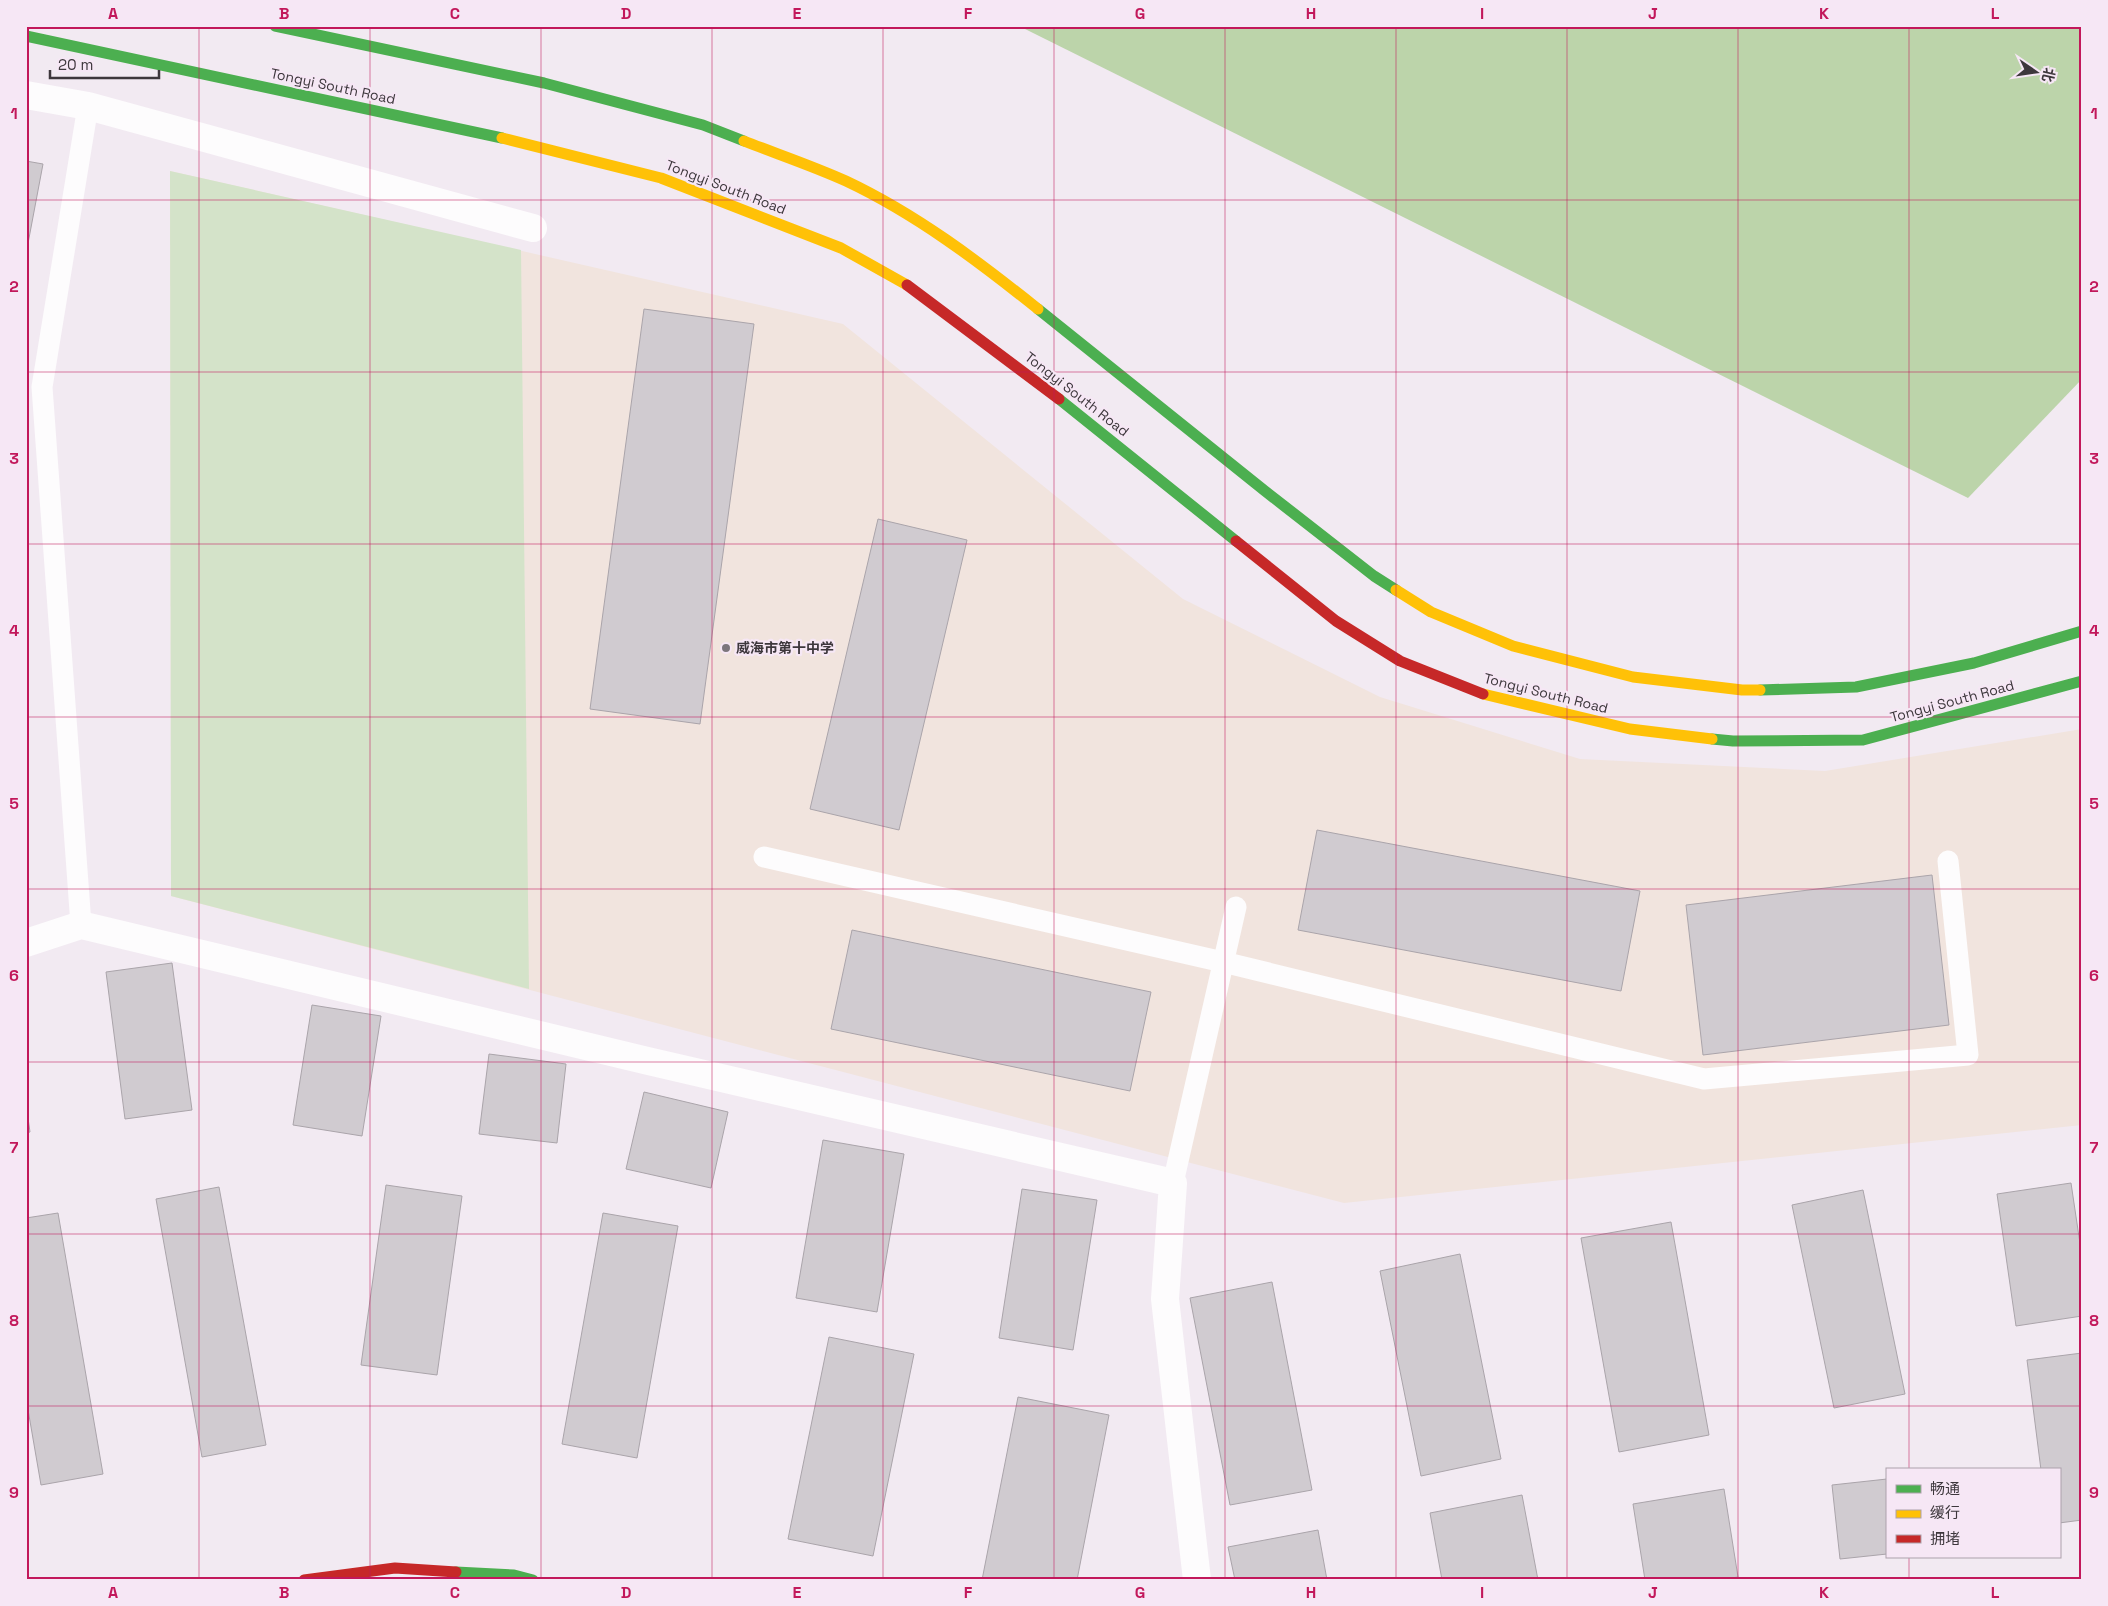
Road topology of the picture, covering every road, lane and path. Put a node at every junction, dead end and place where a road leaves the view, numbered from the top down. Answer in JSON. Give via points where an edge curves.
{"nodes":[{"id":1,"x":275,"y":26,"type":"edge"},
{"id":2,"x":26,"y":36,"type":"edge"},
{"id":3,"x":26,"y":95,"type":"edge"},
{"id":4,"x":88,"y":106,"type":"junction"},
{"id":5,"x":533,"y":228,"type":"dead end"},
{"id":6,"x":2082,"y":631,"type":"edge"},
{"id":7,"x":2082,"y":681,"type":"edge"},
{"id":8,"x":764,"y":856,"type":"dead end"},
{"id":9,"x":1948,"y":861,"type":"dead end"},
{"id":10,"x":1236,"y":907,"type":"dead end"},
{"id":11,"x":81,"y":925,"type":"junction"},
{"id":12,"x":26,"y":944,"type":"edge"},
{"id":13,"x":1223,"y":962,"type":"junction"},
{"id":14,"x":1173,"y":1183,"type":"junction"},
{"id":15,"x":304,"y":1580,"type":"edge"},
{"id":16,"x":533,"y":1580,"type":"edge"},
{"id":17,"x":1197,"y":1580,"type":"edge"}],
"edges":[{"from":1,"to":6,"type":"main road","via":[[544,83],[703,125],[846,181],[912,216],[979,262],[1374,576],[1431,612],[1514,646],[1633,677],[1742,690],[1856,687],[1974,664]]},
{"from":2,"to":7,"type":"main road","name":"Tongyi South Road","via":[[526,143],[661,178],[841,248],[904,283],[1032,377],[1336,621],[1400,661],[1489,696],[1640,730],[1733,741],[1863,740]]},
{"from":3,"to":4,"type":"street"},
{"from":4,"to":5,"type":"street"},
{"from":4,"to":11,"type":"lane","via":[[42,387]]},
{"from":8,"to":13,"type":"lane"},
{"from":9,"to":13,"type":"lane","via":[[1968,1056],[1704,1079]]},
{"from":10,"to":13,"type":"lane"},
{"from":11,"to":12,"type":"street"},
{"from":11,"to":14,"type":"street"},
{"from":13,"to":14,"type":"lane"},
{"from":14,"to":17,"type":"street","via":[[1165,1299]]},
{"from":15,"to":16,"type":"main road","via":[[395,1568],[514,1575]]}]}
